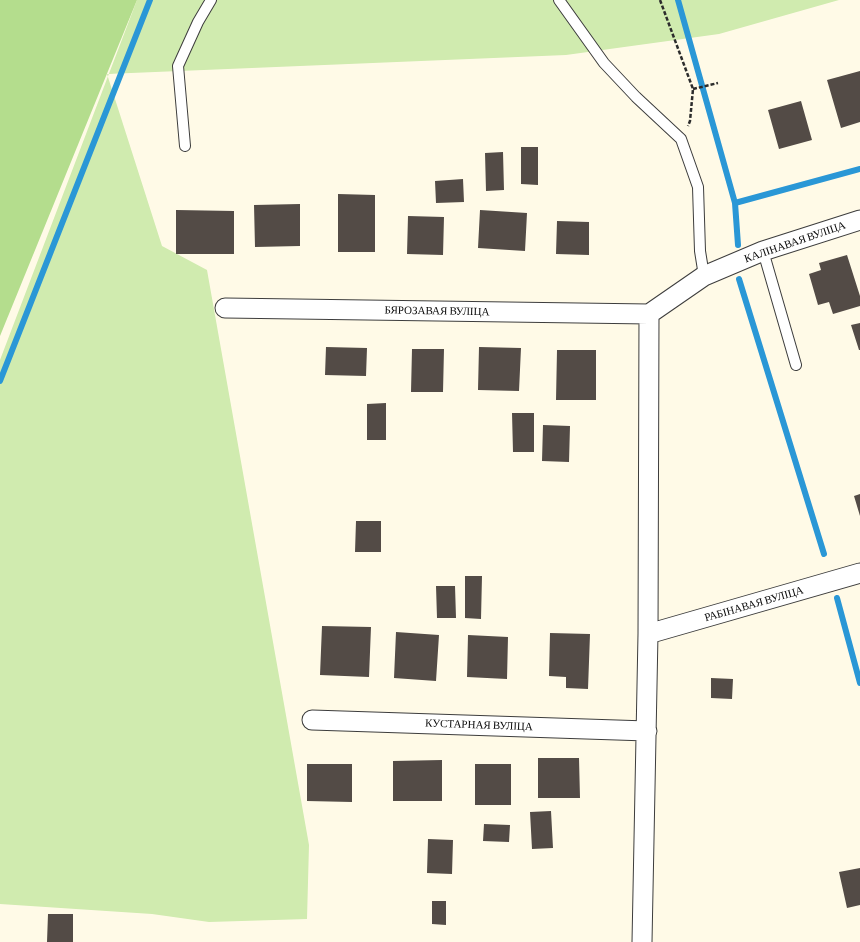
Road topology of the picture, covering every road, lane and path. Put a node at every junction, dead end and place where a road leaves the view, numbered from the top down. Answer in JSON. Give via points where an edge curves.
{"nodes":[{"id":1,"x":211,"y":0,"type":"edge"},
{"id":2,"x":559,"y":0,"type":"edge"},
{"id":3,"x":660,"y":0,"type":"edge"},
{"id":4,"x":718,"y":83,"type":"dead end"},
{"id":5,"x":693,"y":89,"type":"junction"},
{"id":6,"x":682,"y":139,"type":"junction"},
{"id":7,"x":185,"y":146,"type":"dead end"},
{"id":8,"x":860,"y":220,"type":"edge"},
{"id":9,"x":763,"y":251,"type":"junction"},
{"id":10,"x":704,"y":276,"type":"junction"},
{"id":11,"x":225,"y":308,"type":"dead end"},
{"id":12,"x":648,"y":314,"type":"junction"},
{"id":13,"x":796,"y":364,"type":"dead end"},
{"id":14,"x":860,"y":573,"type":"edge"},
{"id":15,"x":648,"y":634,"type":"junction"},
{"id":16,"x":312,"y":720,"type":"dead end"},
{"id":17,"x":647,"y":730,"type":"junction"},
{"id":18,"x":642,"y":942,"type":"edge"}],
"edges":[{"from":1,"to":7,"type":"lane","via":[[178,66]]},
{"from":2,"to":6,"type":"lane","via":[[604,63],[636,97]]},
{"from":3,"to":5,"type":"path"},
{"from":4,"to":5,"type":"path"},
{"from":5,"to":6,"type":"path","via":[[690,121]]},
{"from":6,"to":10,"type":"lane","via":[[698,186],[700,251]]},
{"from":8,"to":9,"type":"street","name":"КАЛІНАВАЯ ВУЛІЦА"},
{"from":9,"to":10,"type":"street","name":"КАЛІНАВАЯ ВУЛІЦА"},
{"from":9,"to":13,"type":"lane"},
{"from":10,"to":12,"type":"street","name":"КАЛІНАВАЯ ВУЛІЦА"},
{"from":11,"to":12,"type":"street","name":"БЯРОЗАВАЯ ВУЛІЦА"},
{"from":12,"to":15,"type":"street"},
{"from":14,"to":15,"type":"street","name":"РАБІНАВАЯ ВУЛІЦА"},
{"from":15,"to":17,"type":"street"},
{"from":16,"to":17,"type":"street","name":"КУСТАРНАЯ ВУЛІЦА"},
{"from":17,"to":18,"type":"street"}]}
